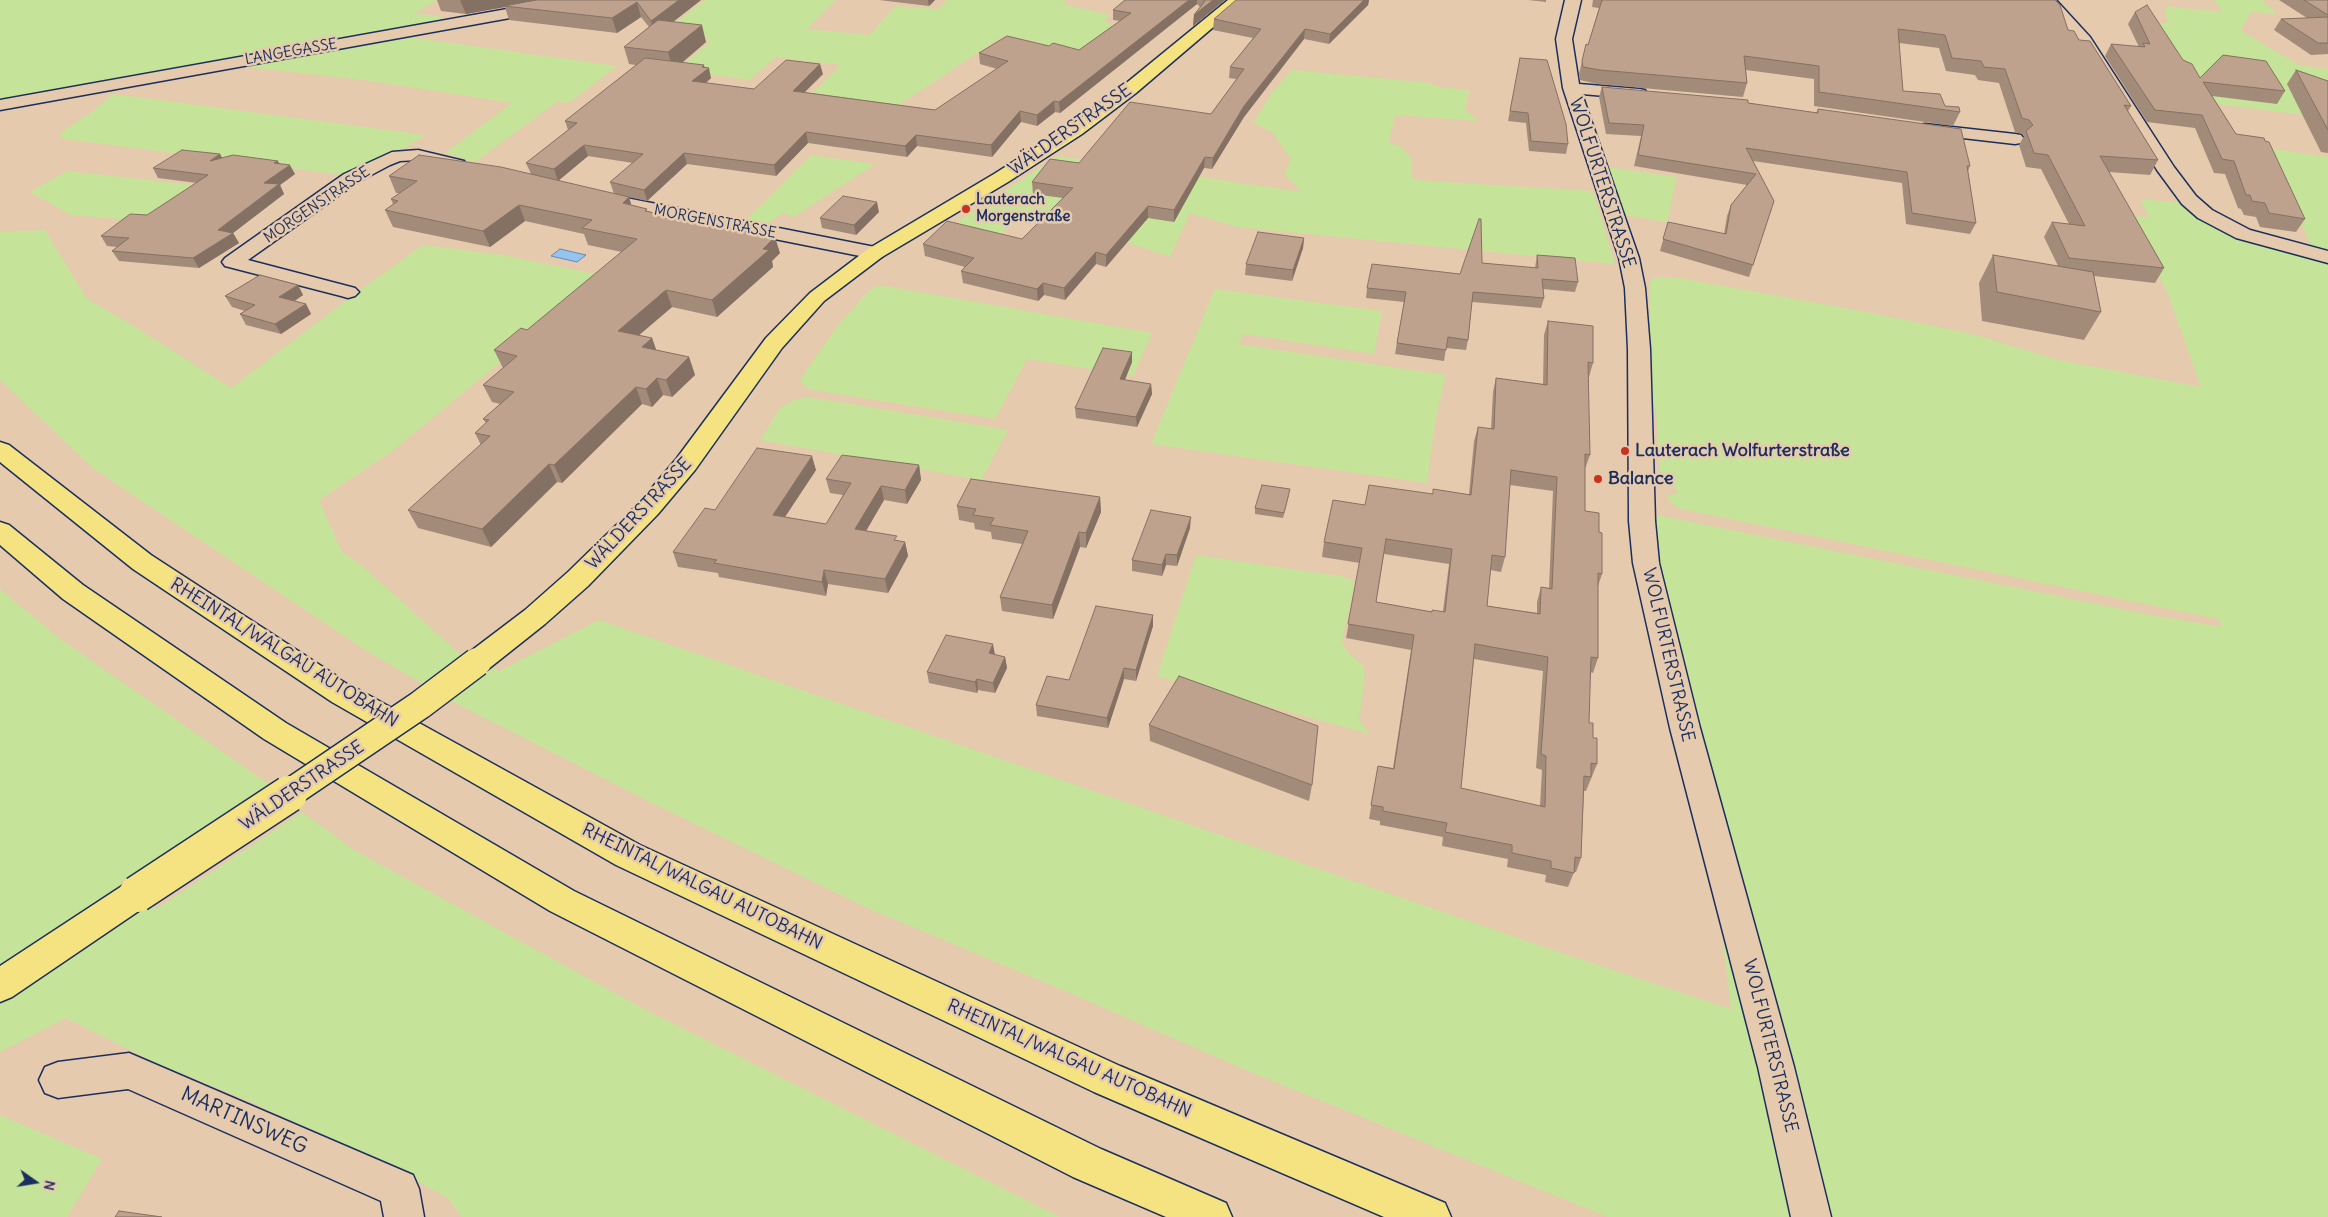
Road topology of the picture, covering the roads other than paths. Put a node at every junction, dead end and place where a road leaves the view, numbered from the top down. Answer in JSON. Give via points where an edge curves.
{"nodes":[{"id":1,"x":582,"y":0,"type":"edge"},
{"id":2,"x":1237,"y":0,"type":"edge"},
{"id":3,"x":1573,"y":0,"type":"edge"},
{"id":4,"x":2048,"y":0,"type":"edge"},
{"id":5,"x":1570,"y":88,"type":"junction"},
{"id":6,"x":1658,"y":96,"type":"edge"},
{"id":7,"x":0,"y":105,"type":"edge"},
{"id":8,"x":1911,"y":127,"type":"edge"},
{"id":9,"x":2015,"y":139,"type":"dead end"},
{"id":10,"x":472,"y":168,"type":"edge"},
{"id":11,"x":594,"y":197,"type":"edge"},
{"id":12,"x":875,"y":253,"type":"junction"},
{"id":13,"x":2328,"y":258,"type":"edge"},
{"id":14,"x":348,"y":292,"type":"dead end"},
{"id":15,"x":0,"y":450,"type":"edge"},
{"id":16,"x":0,"y":531,"type":"edge"},
{"id":17,"x":0,"y":986,"type":"edge"},
{"id":18,"x":58,"y":1080,"type":"dead end"},
{"id":19,"x":404,"y":1217,"type":"edge"},
{"id":20,"x":1212,"y":1217,"type":"edge"},
{"id":21,"x":1431,"y":1217,"type":"edge"},
{"id":22,"x":1811,"y":1217,"type":"edge"}],
"edges":[{"from":1,"to":7,"type":"street","name":"LANGEGASSE"},
{"from":2,"to":12,"type":"main road","name":"WÄLDERSTRASSE","via":[[1076,130]]},
{"from":3,"to":5,"type":"street","name":"WOLFURTERSTRASSE","via":[[1564,40]]},
{"from":4,"to":13,"type":"street","via":[[2084,40],[2161,162],[2189,200],[2205,214],[2243,234]]},
{"from":5,"to":6,"type":"street","name":"WOLFURTERSTRASSE"},
{"from":5,"to":22,"type":"street","name":"WOLFURTERSTRASSE","via":[[1629,258],[1635,288],[1646,562],[1685,728],[1776,1067]]},
{"from":8,"to":9,"type":"street"},
{"from":10,"to":14,"type":"street","name":"MORGENSTRASSE","via":[[418,155],[384,161],[352,178],[232,262]]},
{"from":11,"to":12,"type":"street","name":"MORGENSTRASSE"},
{"from":12,"to":17,"type":"main road","name":"WÄLDERSTRASSE","bridge":true,"via":[[795,318],[686,464],[614,544],[535,617],[420,706]]},
{"from":15,"to":21,"type":"main road","name":"RHEINTAL/WALGAU AUTOBAHN","via":[[142,562],[342,694],[628,855],[1106,1079]]},
{"from":16,"to":20,"type":"main road","via":[[73,592],[275,732],[562,901],[1087,1164]]},
{"from":18,"to":19,"type":"street","name":"MARTINSWEG","via":[[129,1070],[399,1189]]}]}
